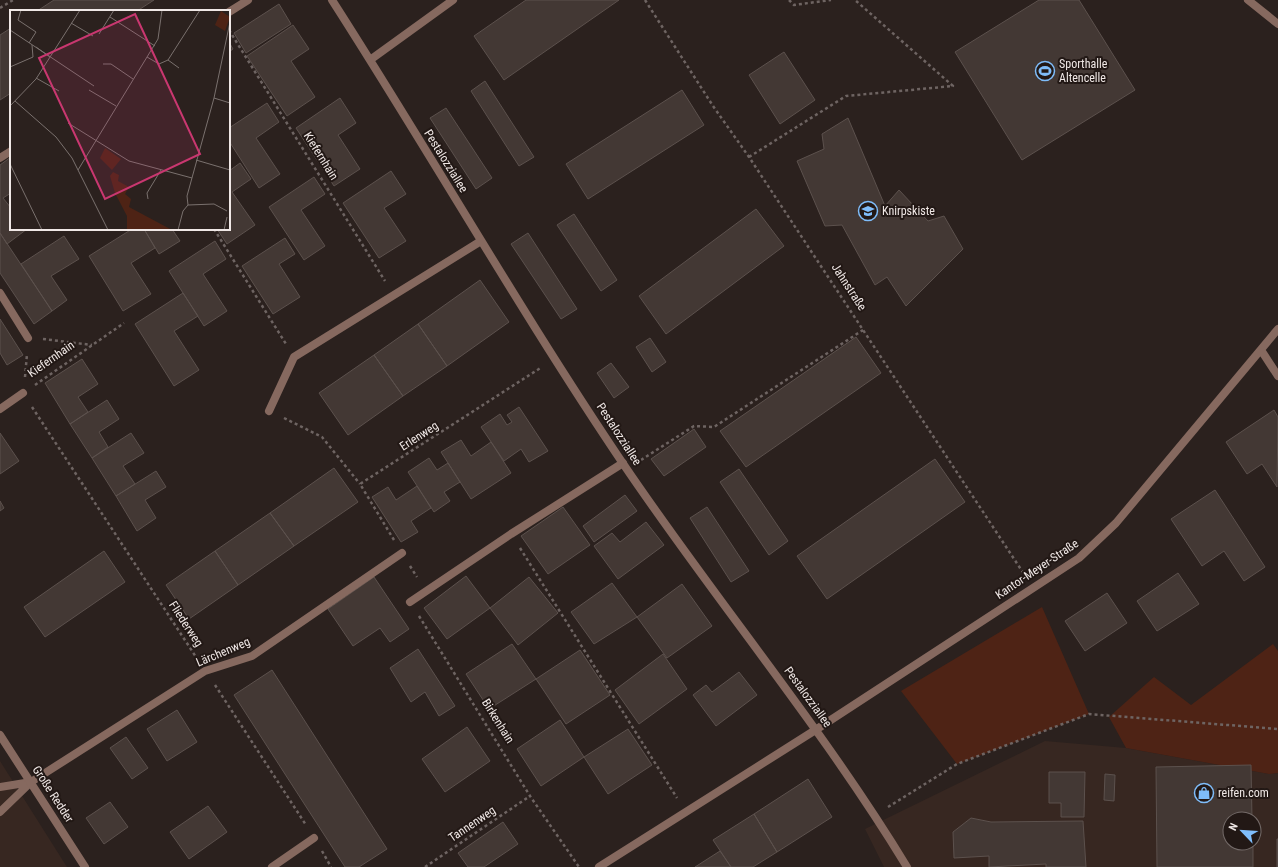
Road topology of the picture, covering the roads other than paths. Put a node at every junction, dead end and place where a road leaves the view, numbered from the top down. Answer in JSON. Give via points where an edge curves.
{"nodes":[{"id":1,"x":248,"y":0,"type":"edge"},
{"id":2,"x":332,"y":0,"type":"edge"},
{"id":3,"x":452,"y":0,"type":"edge"},
{"id":4,"x":1248,"y":0,"type":"edge"},
{"id":5,"x":230,"y":11,"type":"edge"},
{"id":6,"x":1278,"y":24,"type":"edge"},
{"id":7,"x":370,"y":60,"type":"junction"},
{"id":8,"x":10,"y":152,"type":"edge"},
{"id":9,"x":0,"y":158,"type":"edge"},
{"id":10,"x":481,"y":241,"type":"junction"},
{"id":11,"x":0,"y":293,"type":"edge"},
{"id":12,"x":1278,"y":328,"type":"edge"},
{"id":13,"x":28,"y":338,"type":"road end"},
{"id":14,"x":1261,"y":350,"type":"junction"},
{"id":15,"x":1278,"y":376,"type":"edge"},
{"id":16,"x":23,"y":393,"type":"road end"},
{"id":17,"x":0,"y":409,"type":"edge"},
{"id":18,"x":269,"y":411,"type":"road end"},
{"id":19,"x":623,"y":463,"type":"junction"},
{"id":20,"x":402,"y":553,"type":"road end"},
{"id":21,"x":410,"y":602,"type":"road end"},
{"id":22,"x":817,"y":729,"type":"junction"},
{"id":23,"x":0,"y":735,"type":"edge"},
{"id":24,"x":31,"y":782,"type":"junction"},
{"id":25,"x":0,"y":787,"type":"edge"},
{"id":26,"x":0,"y":812,"type":"edge"},
{"id":27,"x":314,"y":838,"type":"road end"},
{"id":28,"x":85,"y":867,"type":"edge"},
{"id":29,"x":272,"y":867,"type":"edge"},
{"id":30,"x":599,"y":867,"type":"edge"},
{"id":31,"x":907,"y":867,"type":"edge"}],
"edges":[{"from":1,"to":5,"type":"street"},
{"from":2,"to":7,"type":"street","name":"Pestalozziallee"},
{"from":3,"to":7,"type":"street"},
{"from":4,"to":6,"type":"street"},
{"from":7,"to":10,"type":"street","name":"Pestalozziallee"},
{"from":8,"to":9,"type":"street"},
{"from":10,"to":18,"type":"street","via":[[294,357]]},
{"from":10,"to":19,"type":"street","name":"Pestalozziallee"},
{"from":11,"to":13,"type":"street"},
{"from":12,"to":14,"type":"street","name":"Kantor-Meyer-Straße"},
{"from":14,"to":15,"type":"street"},
{"from":14,"to":22,"type":"street","name":"Kantor-Meyer-Straße","via":[[1116,523],[1079,558]]},
{"from":16,"to":17,"type":"street"},
{"from":19,"to":21,"type":"street"},
{"from":19,"to":22,"type":"street","name":"Pestalozziallee"},
{"from":20,"to":24,"type":"street","name":"Lärchenweg","via":[[252,656],[206,671]]},
{"from":22,"to":30,"type":"street"},
{"from":22,"to":31,"type":"street","name":"Pestalozziallee","via":[[875,814]]},
{"from":23,"to":24,"type":"street","name":"Große Redder"},
{"from":24,"to":25,"type":"street","name":"Lärchenweg"},
{"from":24,"to":26,"type":"street","name":"Lärchenweg"},
{"from":24,"to":28,"type":"street","name":"Große Redder"},
{"from":27,"to":29,"type":"street"}]}
